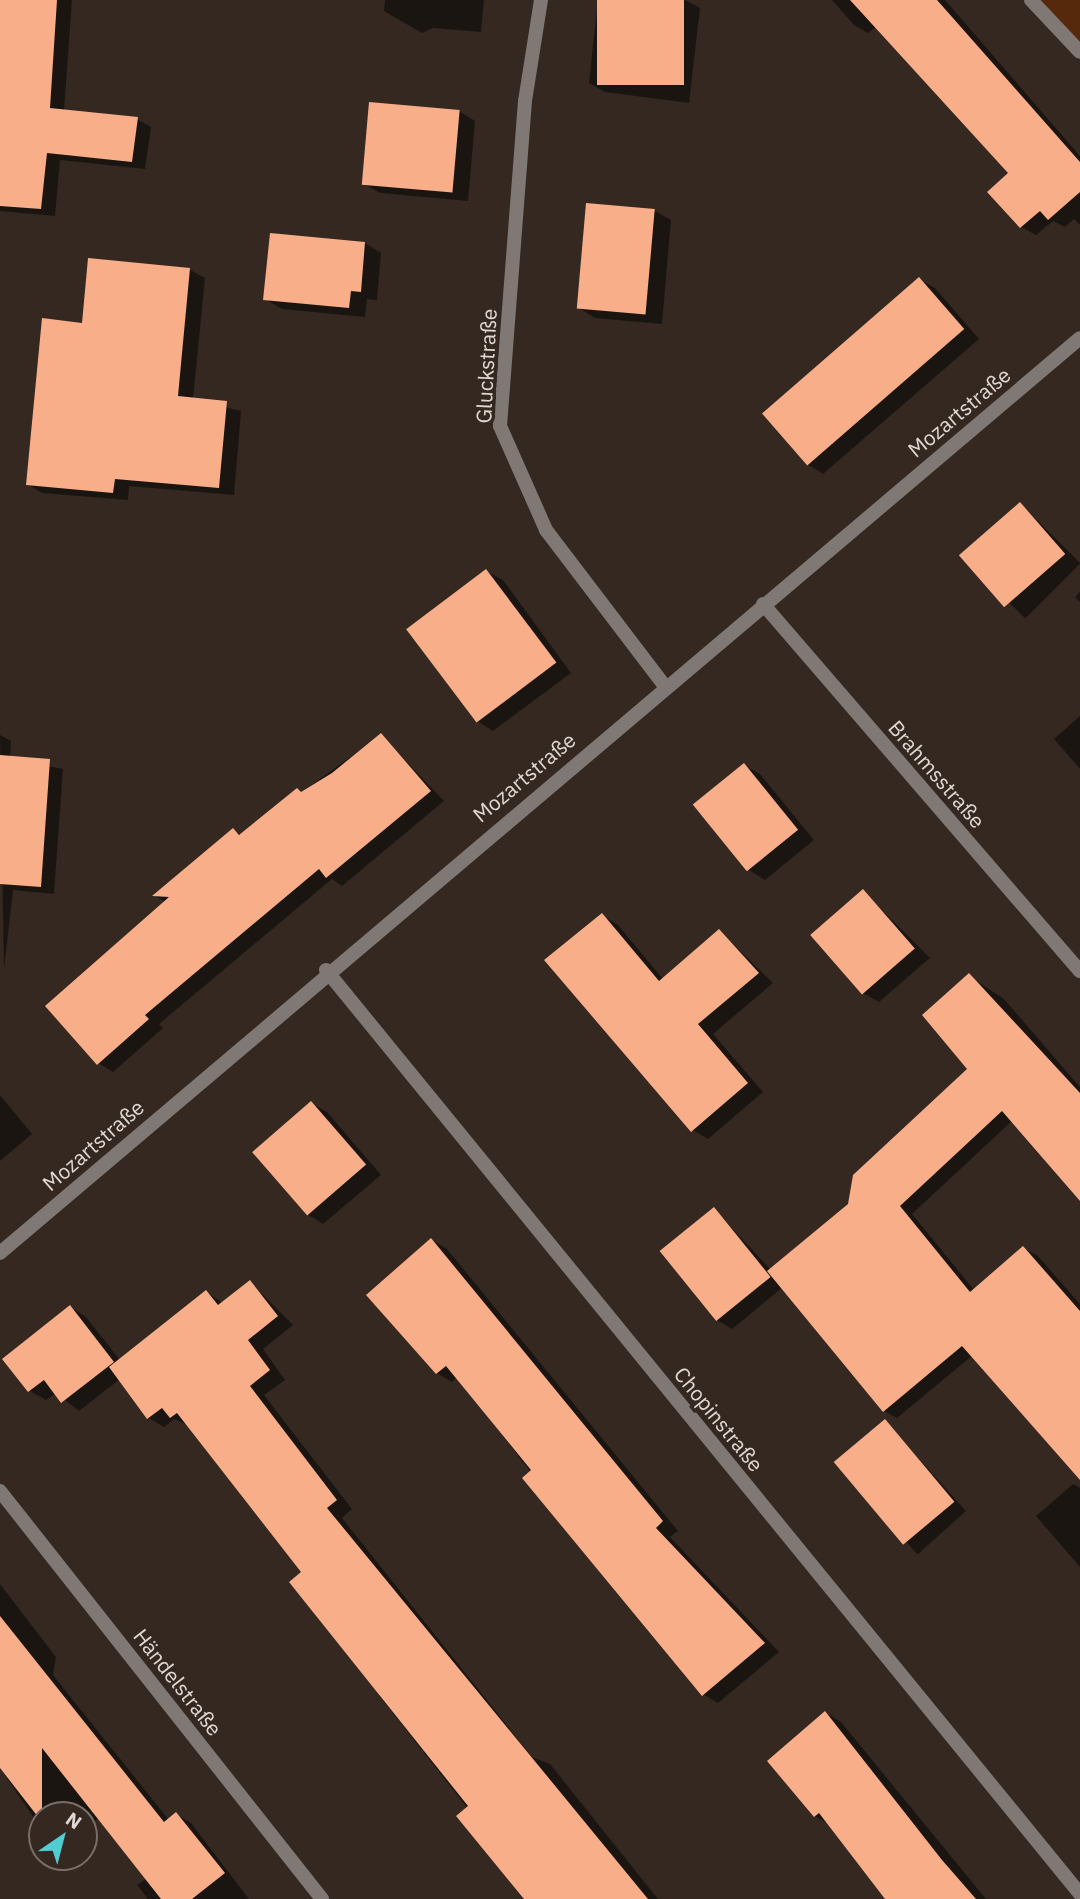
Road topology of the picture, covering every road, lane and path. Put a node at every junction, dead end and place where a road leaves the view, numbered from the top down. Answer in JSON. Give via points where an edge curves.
{"nodes":[{"id":1,"x":541,"y":0,"type":"edge"},
{"id":2,"x":1031,"y":0,"type":"edge"},
{"id":3,"x":1080,"y":52,"type":"edge"},
{"id":4,"x":1080,"y":338,"type":"edge"},
{"id":5,"x":763,"y":604,"type":"junction"},
{"id":6,"x":665,"y":686,"type":"junction"},
{"id":7,"x":326,"y":970,"type":"junction"},
{"id":8,"x":1080,"y":971,"type":"edge"},
{"id":9,"x":0,"y":1253,"type":"edge"},
{"id":10,"x":0,"y":1491,"type":"edge"},
{"id":11,"x":1080,"y":1894,"type":"edge"},
{"id":12,"x":322,"y":1899,"type":"edge"}],
"edges":[{"from":1,"to":6,"type":"street","name":"Gluckstraße","via":[[525,102],[500,426],[546,530]]},
{"from":2,"to":3,"type":"street"},
{"from":4,"to":5,"type":"street","name":"Mozartstraße"},
{"from":5,"to":6,"type":"street","name":"Mozartstraße"},
{"from":5,"to":8,"type":"street","name":"Brahmsstraße"},
{"from":6,"to":7,"type":"street","name":"Mozartstraße"},
{"from":7,"to":9,"type":"street","name":"Mozartstraße"},
{"from":7,"to":11,"type":"street","name":"Chopinstraße"},
{"from":10,"to":12,"type":"street","name":"Händelstraße"}]}
